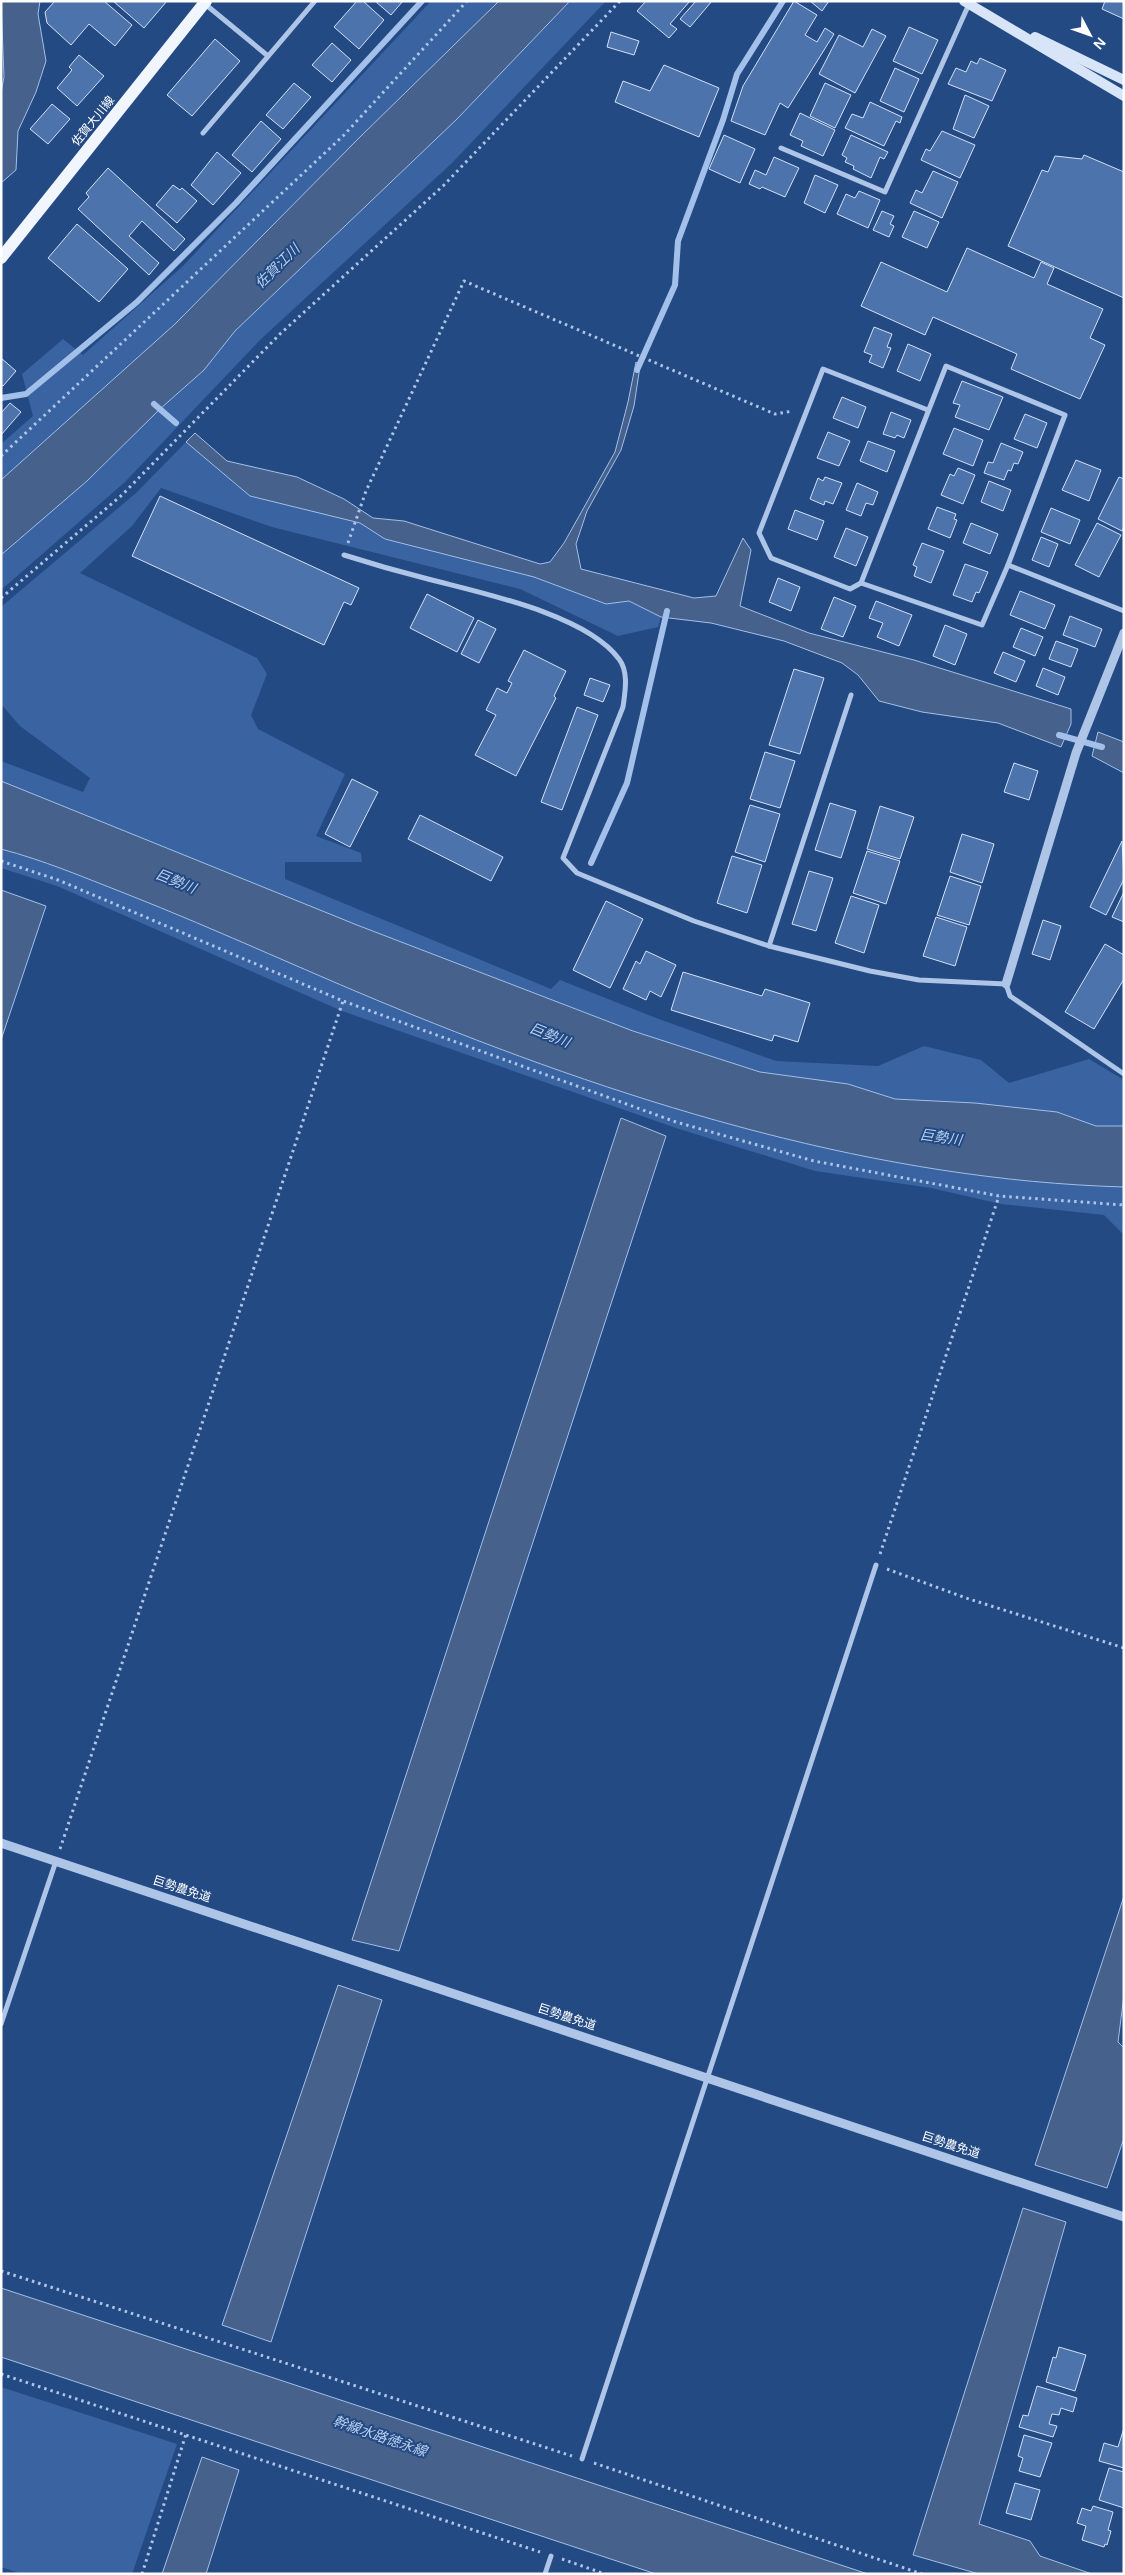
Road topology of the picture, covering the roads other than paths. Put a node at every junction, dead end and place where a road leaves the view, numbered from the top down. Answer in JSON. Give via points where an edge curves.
{"nodes":[{"id":1,"x":315,"y":1,"type":"edge"},
{"id":2,"x":205,"y":2,"type":"edge"},
{"id":3,"x":966,"y":3,"type":"edge"},
{"id":4,"x":268,"y":56,"type":"junction"},
{"id":5,"x":1124,"y":80,"type":"edge"},
{"id":6,"x":1124,"y":96,"type":"edge"},
{"id":7,"x":203,"y":133,"type":"dead end"},
{"id":8,"x":781,"y":148,"type":"dead end"},
{"id":9,"x":1,"y":258,"type":"edge"},
{"id":10,"x":928,"y":410,"type":"junction"},
{"id":11,"x":344,"y":555,"type":"dead end"},
{"id":12,"x":1008,"y":565,"type":"junction"},
{"id":13,"x":861,"y":583,"type":"junction"},
{"id":14,"x":1124,"y":611,"type":"edge"},
{"id":15,"x":1124,"y":633,"type":"edge"},
{"id":16,"x":1120,"y":653,"type":"edge"},
{"id":17,"x":850,"y":695,"type":"dead end"},
{"id":18,"x":769,"y":946,"type":"junction"},
{"id":19,"x":1006,"y":984,"type":"junction"},
{"id":20,"x":1124,"y":1074,"type":"edge"},
{"id":21,"x":876,"y":1565,"type":"road end"},
{"id":22,"x":1,"y":1843,"type":"edge"},
{"id":23,"x":56,"y":1861,"type":"junction"},
{"id":24,"x":1,"y":2024,"type":"edge"},
{"id":25,"x":708,"y":2077,"type":"junction"},
{"id":26,"x":1124,"y":2217,"type":"edge"},
{"id":27,"x":582,"y":2459,"type":"road end"},
{"id":28,"x":551,"y":2556,"type":"road end"},
{"id":29,"x":545,"y":2574,"type":"edge"}],
"edges":[{"from":1,"to":4,"type":"street"},
{"from":2,"to":4,"type":"street"},
{"from":2,"to":9,"type":"main road","name":"佐賀大川線"},
{"from":3,"to":5,"type":"main road"},
{"from":3,"to":6,"type":"main road"},
{"from":3,"to":8,"type":"street","via":[[885,192]]},
{"from":4,"to":7,"type":"street"},
{"from":10,"to":12,"type":"street","via":[[946,366],[1065,415]]},
{"from":10,"to":13,"type":"street"},
{"from":10,"to":13,"type":"street","via":[[823,369],[805,414],[759,533],[771,558],[850,589]]},
{"from":11,"to":18,"type":"street","via":[[522,604],[602,641],[621,660],[627,683],[623,707],[563,858],[577,872],[640,900]]},
{"from":12,"to":13,"type":"street","via":[[982,624]]},
{"from":12,"to":14,"type":"street"},
{"from":15,"to":16,"type":"street"},
{"from":16,"to":19,"type":"street","via":[[1076,753]]},
{"from":17,"to":18,"type":"street"},
{"from":18,"to":19,"type":"street","via":[[919,980]]},
{"from":19,"to":20,"type":"street","via":[[1010,996]]},
{"from":21,"to":25,"type":"street"},
{"from":22,"to":23,"type":"street","name":"巨勢農免道"},
{"from":23,"to":24,"type":"street"},
{"from":23,"to":25,"type":"street","name":"巨勢農免道"},
{"from":25,"to":26,"type":"street","name":"巨勢農免道"},
{"from":25,"to":27,"type":"street"},
{"from":28,"to":29,"type":"street"}]}
